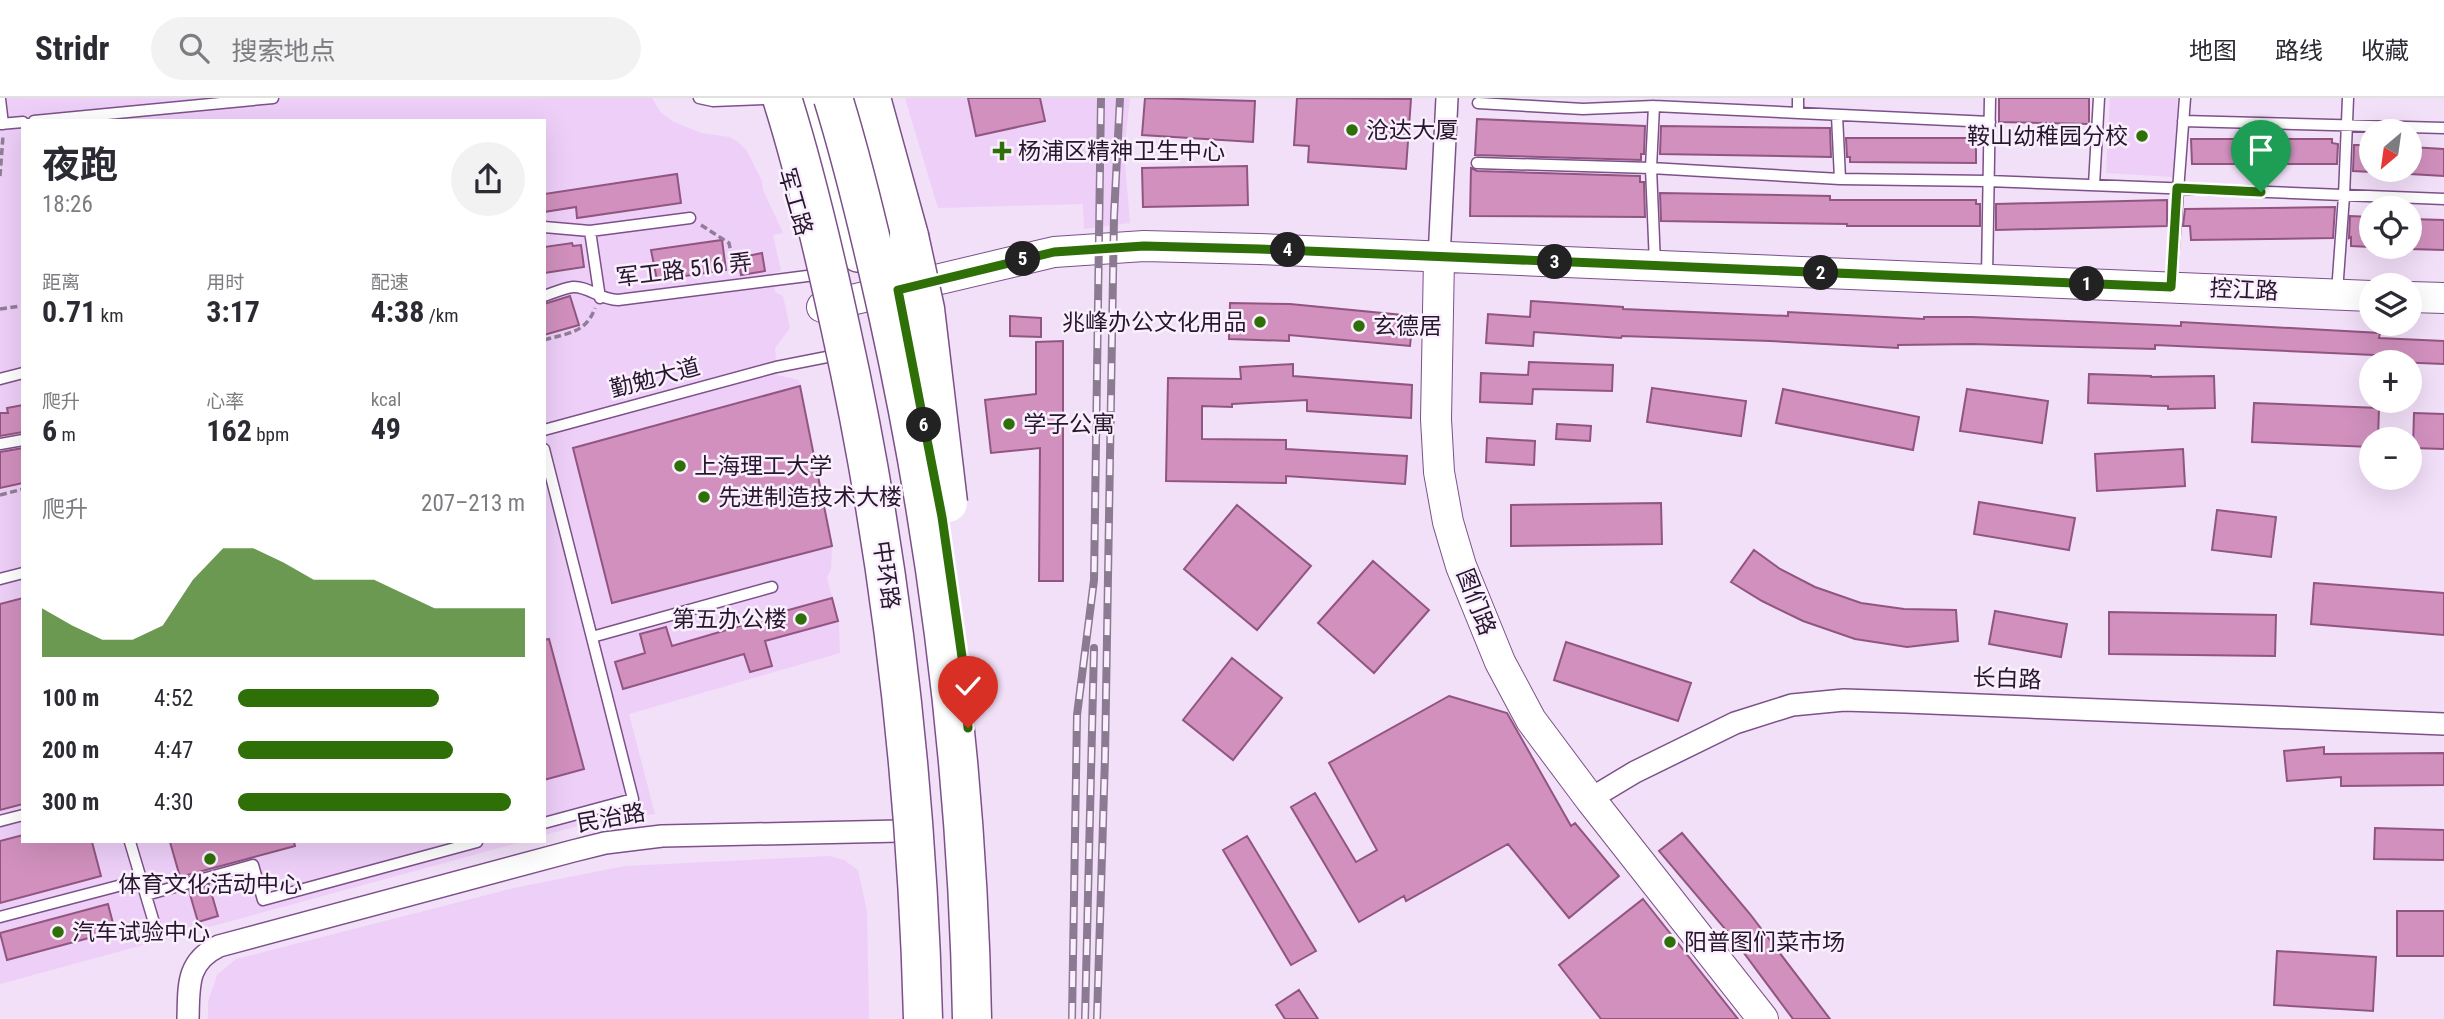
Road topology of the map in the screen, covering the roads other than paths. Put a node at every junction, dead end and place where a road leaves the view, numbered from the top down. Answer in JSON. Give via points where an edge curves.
{"nodes":[{"id":1,"x":273,"y":98,"type":"edge"},
{"id":2,"x":699,"y":98,"type":"edge"},
{"id":3,"x":775,"y":98,"type":"edge"},
{"id":4,"x":808,"y":98,"type":"edge"},
{"id":5,"x":833,"y":98,"type":"edge"},
{"id":6,"x":848,"y":98,"type":"edge"},
{"id":7,"x":871,"y":98,"type":"edge"},
{"id":8,"x":1447,"y":98,"type":"edge"},
{"id":9,"x":1798,"y":98,"type":"edge"},
{"id":10,"x":1990,"y":98,"type":"edge"},
{"id":11,"x":2099,"y":98,"type":"edge"},
{"id":12,"x":2185,"y":98,"type":"edge"},
{"id":13,"x":2348,"y":98,"type":"edge"},
{"id":14,"x":0,"y":99,"type":"edge"},
{"id":15,"x":205,"y":101,"type":"edge"},
{"id":16,"x":1478,"y":103,"type":"dead end"},
{"id":17,"x":1583,"y":103,"type":"edge"},
{"id":18,"x":1687,"y":103,"type":"edge"},
{"id":19,"x":1654,"y":106,"type":"junction"},
{"id":20,"x":1798,"y":113,"type":"junction"},
{"id":21,"x":1837,"y":115,"type":"junction"},
{"id":22,"x":51,"y":119,"type":"edge"},
{"id":23,"x":2183,"y":121,"type":"junction"},
{"id":24,"x":21,"y":122,"type":"edge"},
{"id":25,"x":1990,"y":122,"type":"junction"},
{"id":26,"x":2,"y":124,"type":"edge"},
{"id":27,"x":2347,"y":127,"type":"junction"},
{"id":28,"x":2444,"y":128,"type":"edge"},
{"id":29,"x":1477,"y":163,"type":"dead end"},
{"id":30,"x":1651,"y":168,"type":"junction"},
{"id":31,"x":1840,"y":179,"type":"junction"},
{"id":32,"x":1988,"y":181,"type":"junction"},
{"id":33,"x":2094,"y":185,"type":"junction"},
{"id":34,"x":2177,"y":188,"type":"junction"},
{"id":35,"x":2344,"y":196,"type":"junction"},
{"id":36,"x":2444,"y":199,"type":"edge"},
{"id":37,"x":690,"y":218,"type":"road end"},
{"id":38,"x":546,"y":227,"type":"edge"},
{"id":39,"x":590,"y":231,"type":"junction"},
{"id":40,"x":1439,"y":258,"type":"junction"},
{"id":41,"x":1655,"y":266,"type":"junction"},
{"id":42,"x":815,"y":275,"type":"junction"},
{"id":43,"x":1987,"y":280,"type":"junction"},
{"id":44,"x":2171,"y":287,"type":"junction"},
{"id":45,"x":546,"y":295,"type":"edge"},
{"id":46,"x":2337,"y":295,"type":"junction"},
{"id":47,"x":2359,"y":296,"type":"edge"},
{"id":48,"x":2422,"y":297,"type":"edge"},
{"id":49,"x":600,"y":298,"type":"junction"},
{"id":50,"x":861,"y":298,"type":"junction"},
{"id":51,"x":2444,"y":298,"type":"edge"},
{"id":52,"x":832,"y":356,"type":"junction"},
{"id":53,"x":21,"y":374,"type":"edge"},
{"id":54,"x":0,"y":379,"type":"edge"},
{"id":55,"x":546,"y":429,"type":"edge"},
{"id":56,"x":21,"y":440,"type":"edge"},
{"id":57,"x":0,"y":444,"type":"edge"},
{"id":58,"x":546,"y":457,"type":"edge"},
{"id":59,"x":891,"y":547,"type":"junction"},
{"id":60,"x":21,"y":574,"type":"edge"},
{"id":61,"x":0,"y":579,"type":"edge"},
{"id":62,"x":772,"y":587,"type":"dead end"},
{"id":63,"x":874,"y":591,"type":"junction"},
{"id":64,"x":592,"y":637,"type":"junction"},
{"id":65,"x":948,"y":659,"type":"junction"},
{"id":66,"x":2444,"y":724,"type":"edge"},
{"id":67,"x":1590,"y":799,"type":"junction"},
{"id":68,"x":21,"y":816,"type":"edge"},
{"id":69,"x":0,"y":821,"type":"edge"},
{"id":70,"x":546,"y":822,"type":"edge"},
{"id":71,"x":900,"y":831,"type":"junction"},
{"id":72,"x":130,"y":843,"type":"edge"},
{"id":73,"x":473,"y":843,"type":"edge"},
{"id":74,"x":141,"y":880,"type":"junction"},
{"id":75,"x":146,"y":895,"type":"junction"},
{"id":76,"x":0,"y":917,"type":"edge"},
{"id":77,"x":983,"y":919,"type":"junction"},
{"id":78,"x":155,"y":926,"type":"dead end"},
{"id":79,"x":957,"y":982,"type":"junction"},
{"id":80,"x":188,"y":1019,"type":"edge"},
{"id":81,"x":908,"y":1019,"type":"edge"},
{"id":82,"x":923,"y":1019,"type":"edge"},
{"id":83,"x":941,"y":1019,"type":"edge"},
{"id":84,"x":959,"y":1019,"type":"edge"},
{"id":85,"x":972,"y":1019,"type":"edge"},
{"id":86,"x":987,"y":1019,"type":"edge"},
{"id":87,"x":1763,"y":1019,"type":"edge"}],
"edges":[{"from":1,"to":15,"type":"lane"},
{"from":2,"to":3,"type":"lane"},
{"from":3,"to":42,"type":"main road","name":"军工路"},
{"from":3,"to":50,"type":"main road","name":"军工路"},
{"from":3,"to":82,"type":"highway","name":"中环路","bridge":true,"via":[[825,255],[881,541],[899,663],[912,803]]},
{"from":4,"to":50,"type":"main road"},
{"from":5,"to":65,"type":"highway","bridge":true,"via":[[903,382]]},
{"from":6,"to":50,"type":"main road"},
{"from":7,"to":65,"type":"highway","bridge":true,"via":[[909,236],[928,333],[949,516]]},
{"from":8,"to":40,"type":"street","name":"图们路"},
{"from":9,"to":20,"type":"lane"},
{"from":10,"to":25,"type":"lane"},
{"from":11,"to":33,"type":"lane"},
{"from":12,"to":23,"type":"lane"},
{"from":13,"to":27,"type":"lane"},
{"from":14,"to":26,"type":"lane"},
{"from":15,"to":22,"type":"lane"},
{"from":16,"to":17,"type":"lane"},
{"from":17,"to":19,"type":"lane"},
{"from":18,"to":19,"type":"lane"},
{"from":18,"to":20,"type":"lane"},
{"from":19,"to":30,"type":"lane"},
{"from":20,"to":21,"type":"lane"},
{"from":21,"to":25,"type":"lane"},
{"from":21,"to":31,"type":"lane"},
{"from":23,"to":27,"type":"lane"},
{"from":23,"to":34,"type":"lane"},
{"from":24,"to":26,"type":"lane"},
{"from":25,"to":32,"type":"lane"},
{"from":27,"to":28,"type":"lane"},
{"from":27,"to":35,"type":"lane"},
{"from":29,"to":30,"type":"lane"},
{"from":30,"to":31,"type":"lane"},
{"from":30,"to":41,"type":"lane"},
{"from":31,"to":32,"type":"lane"},
{"from":32,"to":33,"type":"lane"},
{"from":32,"to":43,"type":"lane"},
{"from":33,"to":34,"type":"lane"},
{"from":34,"to":35,"type":"lane"},
{"from":34,"to":44,"type":"lane"},
{"from":35,"to":36,"type":"lane"},
{"from":35,"to":46,"type":"lane"},
{"from":37,"to":39,"type":"lane"},
{"from":38,"to":39,"type":"lane"},
{"from":39,"to":49,"type":"lane","name":"军工路 516 弄"},
{"from":40,"to":41,"type":"main road","name":"控江路"},
{"from":40,"to":50,"type":"main road","name":"控江路","via":[[1144,246],[1054,252]]},
{"from":40,"to":67,"type":"main road","name":"图们路","via":[[1436,419],[1448,522],[1500,662],[1531,720]]},
{"from":41,"to":43,"type":"main road","name":"控江路"},
{"from":42,"to":49,"type":"lane","name":"军工路 516 弄","via":[[618,300]]},
{"from":42,"to":50,"type":"main road","name":"军工路"},
{"from":43,"to":44,"type":"main road","name":"控江路"},
{"from":44,"to":46,"type":"main road","name":"控江路"},
{"from":45,"to":49,"type":"lane","name":"军工路 516 弄","via":[[573,287]]},
{"from":46,"to":47,"type":"main road","name":"控江路"},
{"from":48,"to":51,"type":"main road"},
{"from":50,"to":52,"type":"main road"},
{"from":50,"to":59,"type":"main road"},
{"from":50,"to":77,"type":"main road","via":[[942,517],[962,657]]},
{"from":50,"to":79,"type":"main road","via":[[919,547],[948,821]]},
{"from":52,"to":55,"type":"lane","name":"勤勉大道"},
{"from":52,"to":63,"type":"main road"},
{"from":53,"to":54,"type":"lane"},
{"from":56,"to":57,"type":"lane"},
{"from":58,"to":64,"type":"lane"},
{"from":59,"to":63,"type":"main road"},
{"from":59,"to":83,"type":"main road","via":[[922,754]]},
{"from":60,"to":61,"type":"lane"},
{"from":62,"to":64,"type":"lane"},
{"from":63,"to":71,"type":"main road"},
{"from":64,"to":70,"type":"lane","via":[[633,799]]},
{"from":65,"to":85,"type":"highway","bridge":true},
{"from":66,"to":67,"type":"street","name":"长白路","via":[[1906,702],[1792,705],[1735,723]]},
{"from":67,"to":87,"type":"main road","name":"图们路"},
{"from":68,"to":69,"type":"lane"},
{"from":71,"to":80,"type":"street","name":"民治路","via":[[662,836],[573,851],[219,946],[207,952],[192,973]]},
{"from":71,"to":81,"type":"main road"},
{"from":72,"to":74,"type":"lane"},
{"from":73,"to":75,"type":"lane","via":[[263,900],[253,865]]},
{"from":74,"to":75,"type":"lane"},
{"from":74,"to":76,"type":"lane"},
{"from":75,"to":78,"type":"lane"},
{"from":77,"to":79,"type":"main road"},
{"from":77,"to":86,"type":"main road"},
{"from":79,"to":84,"type":"main road"}]}
